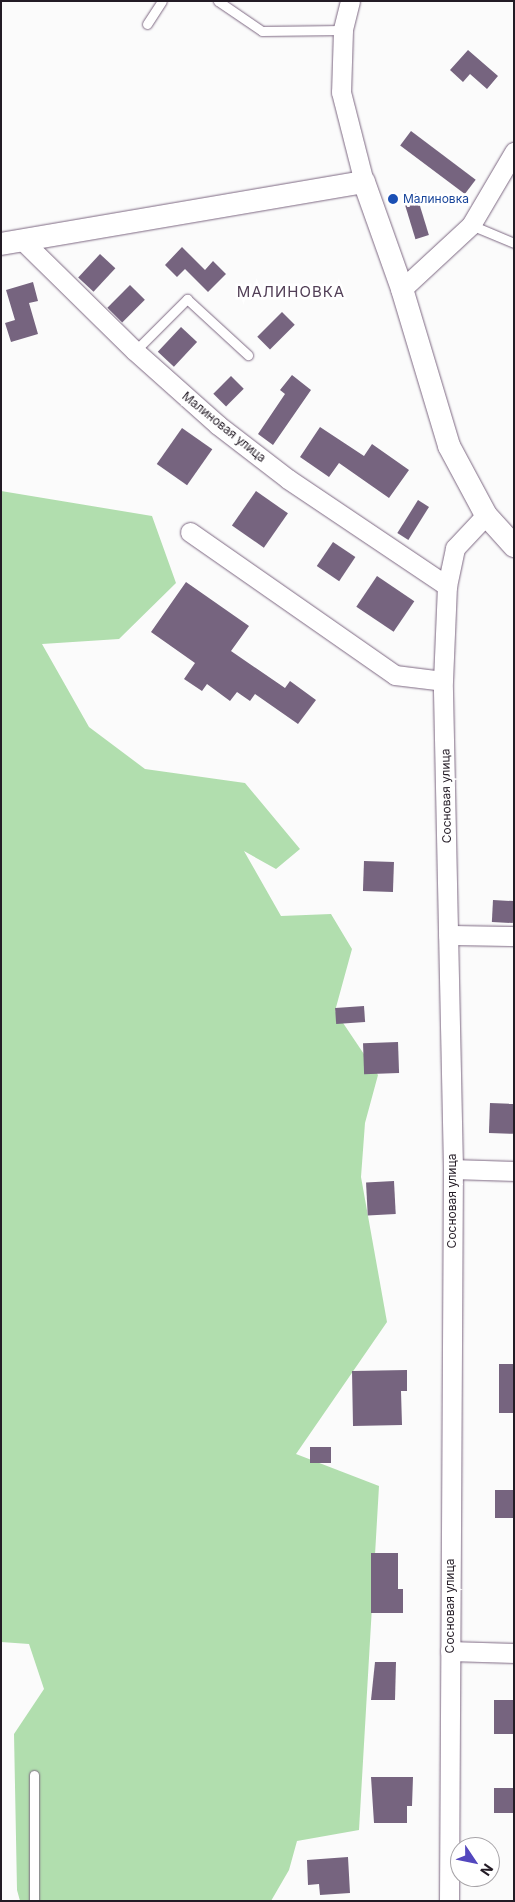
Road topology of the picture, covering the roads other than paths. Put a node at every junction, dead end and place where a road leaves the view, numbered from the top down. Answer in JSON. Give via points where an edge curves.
{"nodes":[{"id":1,"x":162,"y":1,"type":"edge"},
{"id":2,"x":218,"y":1,"type":"edge"},
{"id":3,"x":350,"y":1,"type":"edge"},
{"id":4,"x":147,"y":24,"type":"dead end"},
{"id":5,"x":343,"y":30,"type":"junction"},
{"id":6,"x":514,"y":152,"type":"edge"},
{"id":7,"x":364,"y":182,"type":"junction"},
{"id":8,"x":471,"y":225,"type":"junction"},
{"id":9,"x":12,"y":242,"type":"edge"},
{"id":10,"x":514,"y":242,"type":"edge"},
{"id":11,"x":402,"y":289,"type":"junction"},
{"id":12,"x":136,"y":351,"type":"junction"},
{"id":13,"x":248,"y":356,"type":"dead end"},
{"id":14,"x":486,"y":515,"type":"junction"},
{"id":15,"x":190,"y":532,"type":"dead end"},
{"id":16,"x":514,"y":546,"type":"edge"},
{"id":17,"x":447,"y":586,"type":"junction"},
{"id":18,"x":443,"y":681,"type":"junction"},
{"id":19,"x":448,"y":936,"type":"junction"},
{"id":20,"x":514,"y":936,"type":"edge"},
{"id":21,"x":453,"y":1169,"type":"junction"},
{"id":22,"x":514,"y":1171,"type":"edge"},
{"id":23,"x":450,"y":1652,"type":"junction"},
{"id":24,"x":514,"y":1653,"type":"edge"},
{"id":25,"x":34,"y":1775,"type":"dead end"},
{"id":26,"x":34,"y":1901,"type":"edge"},
{"id":27,"x":449,"y":1901,"type":"edge"}],
"edges":[{"from":1,"to":4,"type":"lane"},
{"from":2,"to":5,"type":"lane","via":[[262,30]]},
{"from":3,"to":5,"type":"street"},
{"from":5,"to":7,"type":"street","via":[[341,92]]},
{"from":6,"to":8,"type":"street"},
{"from":7,"to":9,"type":"street"},
{"from":7,"to":11,"type":"street"},
{"from":8,"to":10,"type":"lane"},
{"from":8,"to":11,"type":"street"},
{"from":9,"to":12,"type":"street","name":"Малиновая улица"},
{"from":11,"to":14,"type":"street","via":[[448,446]]},
{"from":12,"to":13,"type":"lane","via":[[187,299]]},
{"from":12,"to":17,"type":"street","name":"Малиновая улица","via":[[218,425],[280,473]]},
{"from":14,"to":16,"type":"street"},
{"from":14,"to":17,"type":"street","name":"Сосновая улица","via":[[455,548]]},
{"from":15,"to":18,"type":"street","via":[[395,675]]},
{"from":17,"to":18,"type":"street","name":"Сосновая улица"},
{"from":18,"to":19,"type":"street","name":"Сосновая улица"},
{"from":19,"to":20,"type":"street"},
{"from":19,"to":21,"type":"street","name":"Сосновая улица"},
{"from":21,"to":22,"type":"street"},
{"from":21,"to":23,"type":"street","name":"Сосновая улица"},
{"from":23,"to":24,"type":"street"},
{"from":23,"to":27,"type":"street","name":"Сосновая улица"},
{"from":25,"to":26,"type":"lane"}]}
